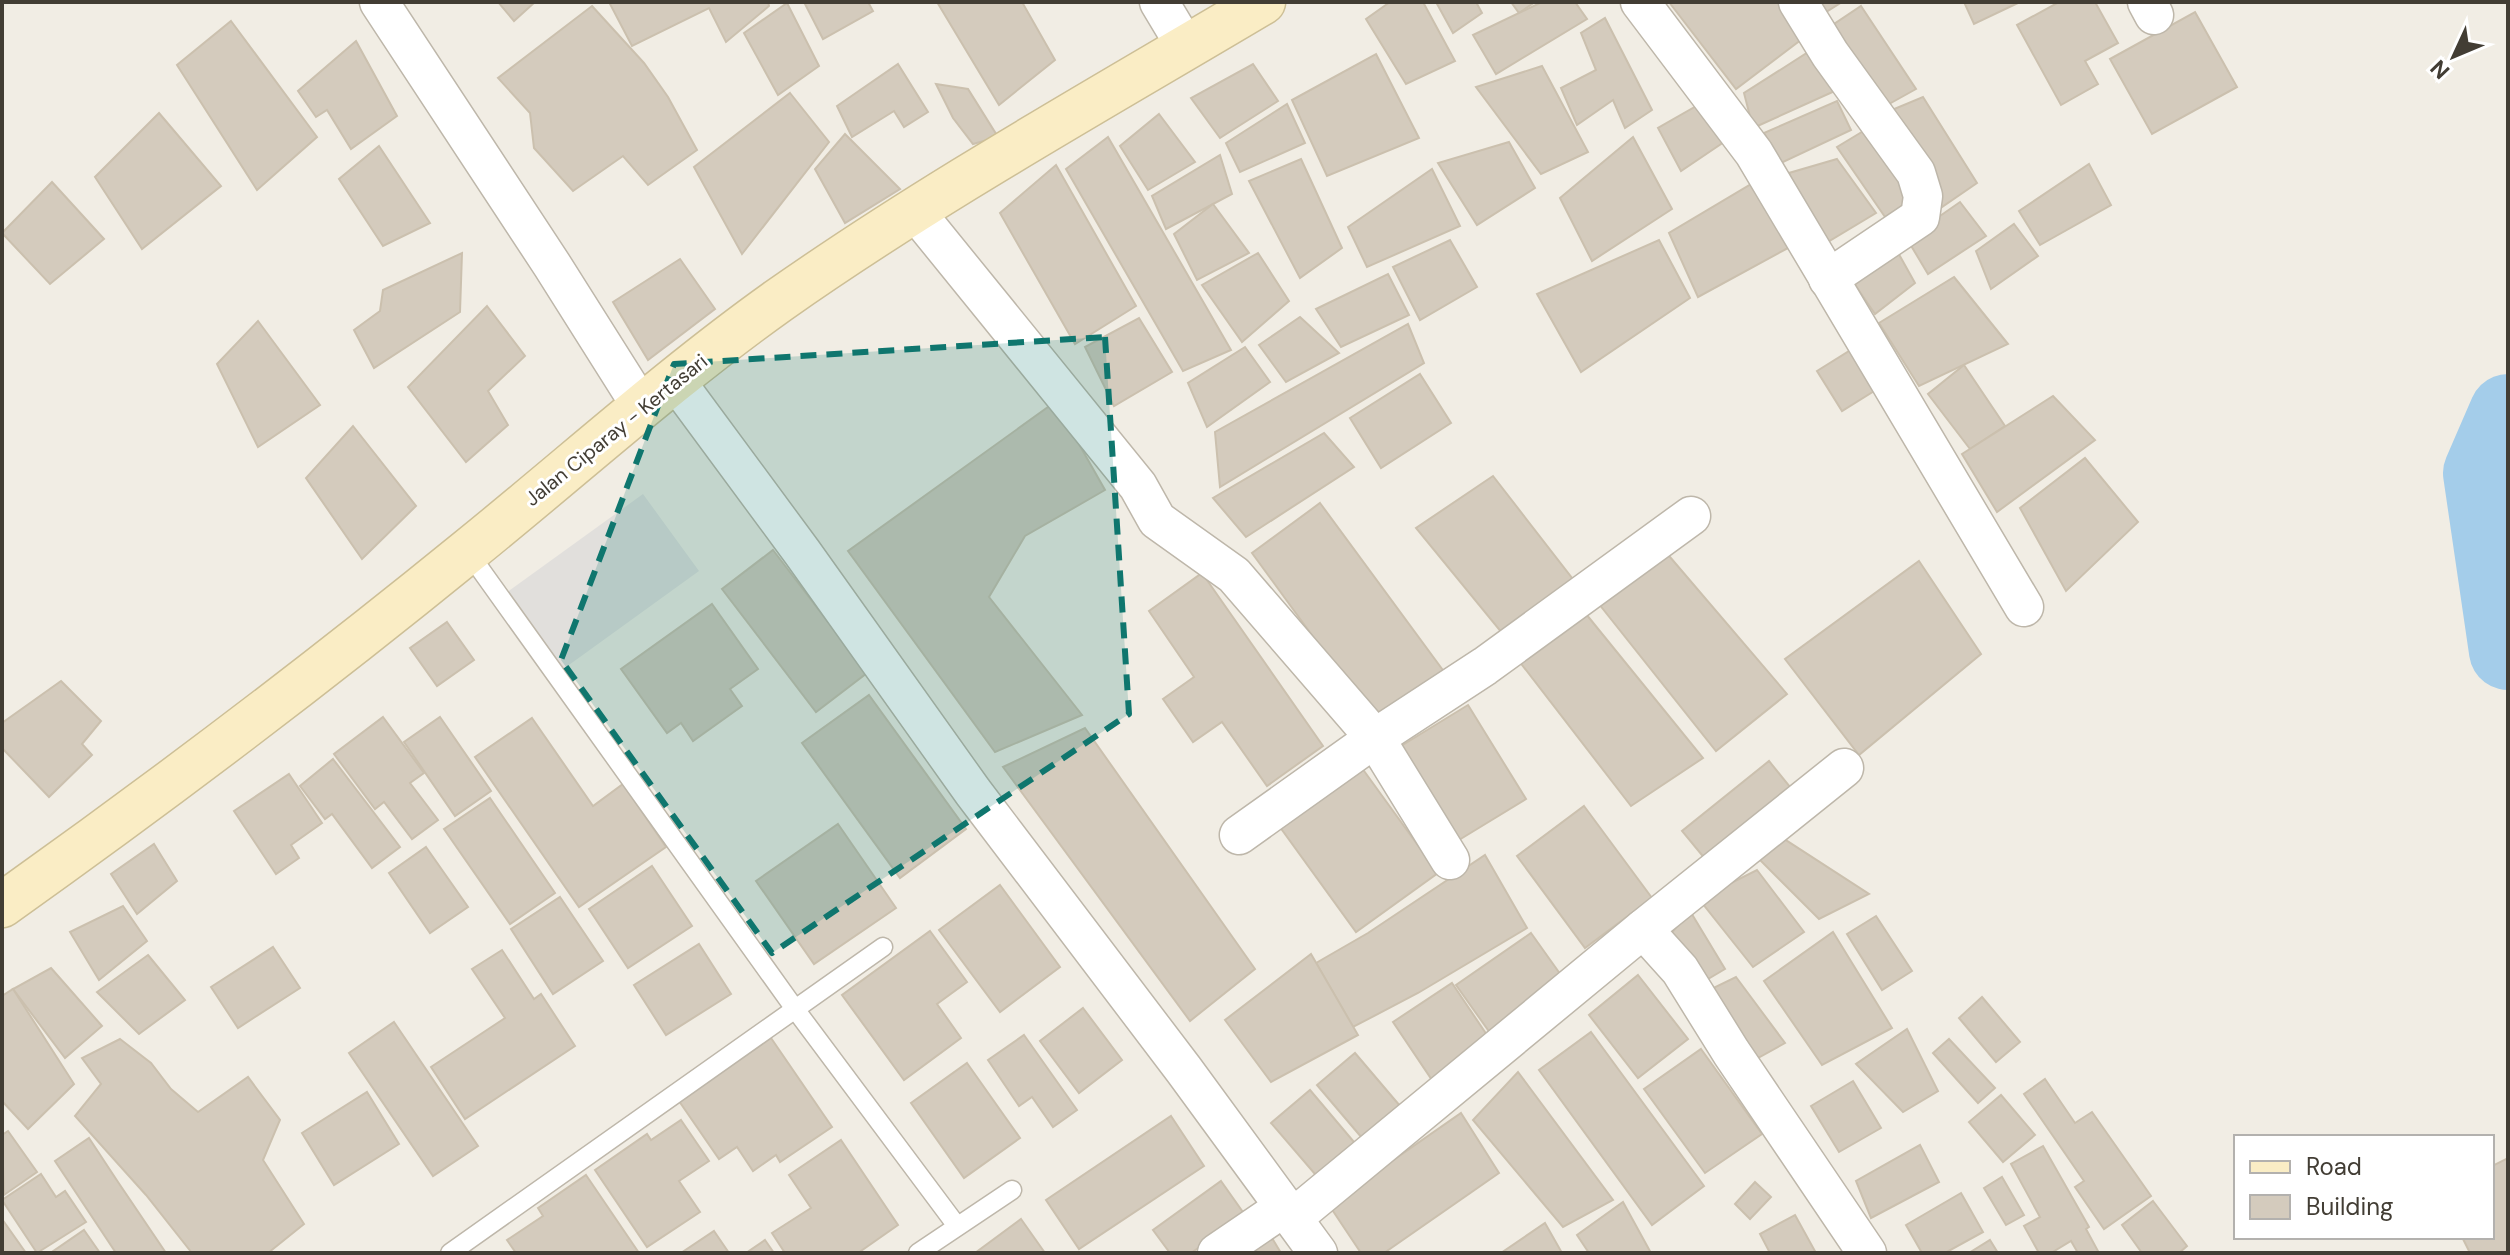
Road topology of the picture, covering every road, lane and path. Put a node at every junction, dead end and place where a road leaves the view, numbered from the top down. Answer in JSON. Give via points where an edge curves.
{"nodes":[{"id":1,"x":379,"y":2,"type":"edge"},
{"id":2,"x":1159,"y":2,"type":"edge"},
{"id":3,"x":1263,"y":2,"type":"edge"},
{"id":4,"x":1640,"y":2,"type":"edge"},
{"id":5,"x":1798,"y":2,"type":"edge"},
{"id":6,"x":1186,"y":47,"type":"junction"},
{"id":7,"x":914,"y":210,"type":"junction"},
{"id":8,"x":1828,"y":279,"type":"junction"},
{"id":9,"x":658,"y":393,"type":"junction"},
{"id":10,"x":1691,"y":516,"type":"dead end"},
{"id":11,"x":468,"y":552,"type":"junction"},
{"id":12,"x":2024,"y":607,"type":"dead end"},
{"id":13,"x":1375,"y":738,"type":"junction"},
{"id":14,"x":1844,"y":768,"type":"dead end"},
{"id":15,"x":1239,"y":835,"type":"dead end"},
{"id":16,"x":1450,"y":860,"type":"dead end"},
{"id":17,"x":2,"y":905,"type":"edge"},
{"id":18,"x":1643,"y":929,"type":"junction"},
{"id":19,"x":883,"y":947,"type":"dead end"},
{"id":20,"x":795,"y":1009,"type":"junction"},
{"id":21,"x":1012,"y":1190,"type":"dead end"},
{"id":22,"x":1288,"y":1213,"type":"junction"},
{"id":23,"x":957,"y":1226,"type":"junction"},
{"id":24,"x":450,"y":1253,"type":"edge"},
{"id":25,"x":918,"y":1253,"type":"edge"},
{"id":26,"x":1217,"y":1253,"type":"edge"},
{"id":27,"x":1318,"y":1253,"type":"edge"},
{"id":28,"x":1867,"y":1253,"type":"edge"}],
"edges":[{"from":1,"to":9,"type":"street","via":[[552,265]]},
{"from":2,"to":6,"type":"street"},
{"from":3,"to":6,"type":"main road","name":"Jalan Ciparay - Kertasari"},
{"from":4,"to":8,"type":"street","via":[[1754,153]]},
{"from":5,"to":8,"type":"street","via":[[1916,173],[1923,196],[1920,217]]},
{"from":6,"to":7,"type":"main road","name":"Jalan Ciparay - Kertasari"},
{"from":7,"to":9,"type":"main road","name":"Jalan Ciparay - Kertasari","via":[[776,302]]},
{"from":7,"to":13,"type":"street","via":[[1138,486],[1157,520],[1234,575]]},
{"from":8,"to":12,"type":"street"},
{"from":9,"to":11,"type":"main road","name":"Jalan Ciparay - Kertasari"},
{"from":9,"to":22,"type":"street","via":[[802,552],[973,792]]},
{"from":10,"to":13,"type":"street","via":[[1485,666]]},
{"from":11,"to":17,"type":"main road","name":"Jalan Ciparay - Kertasari","via":[[142,806]]},
{"from":11,"to":20,"type":"lane"},
{"from":13,"to":15,"type":"street"},
{"from":13,"to":16,"type":"street"},
{"from":14,"to":18,"type":"street"},
{"from":18,"to":22,"type":"street"},
{"from":18,"to":28,"type":"street","via":[[1680,970]]},
{"from":19,"to":20,"type":"lane"},
{"from":20,"to":23,"type":"lane"},
{"from":20,"to":24,"type":"lane"},
{"from":21,"to":23,"type":"lane"},
{"from":22,"to":26,"type":"street"},
{"from":22,"to":27,"type":"street"},
{"from":23,"to":25,"type":"lane"}]}
